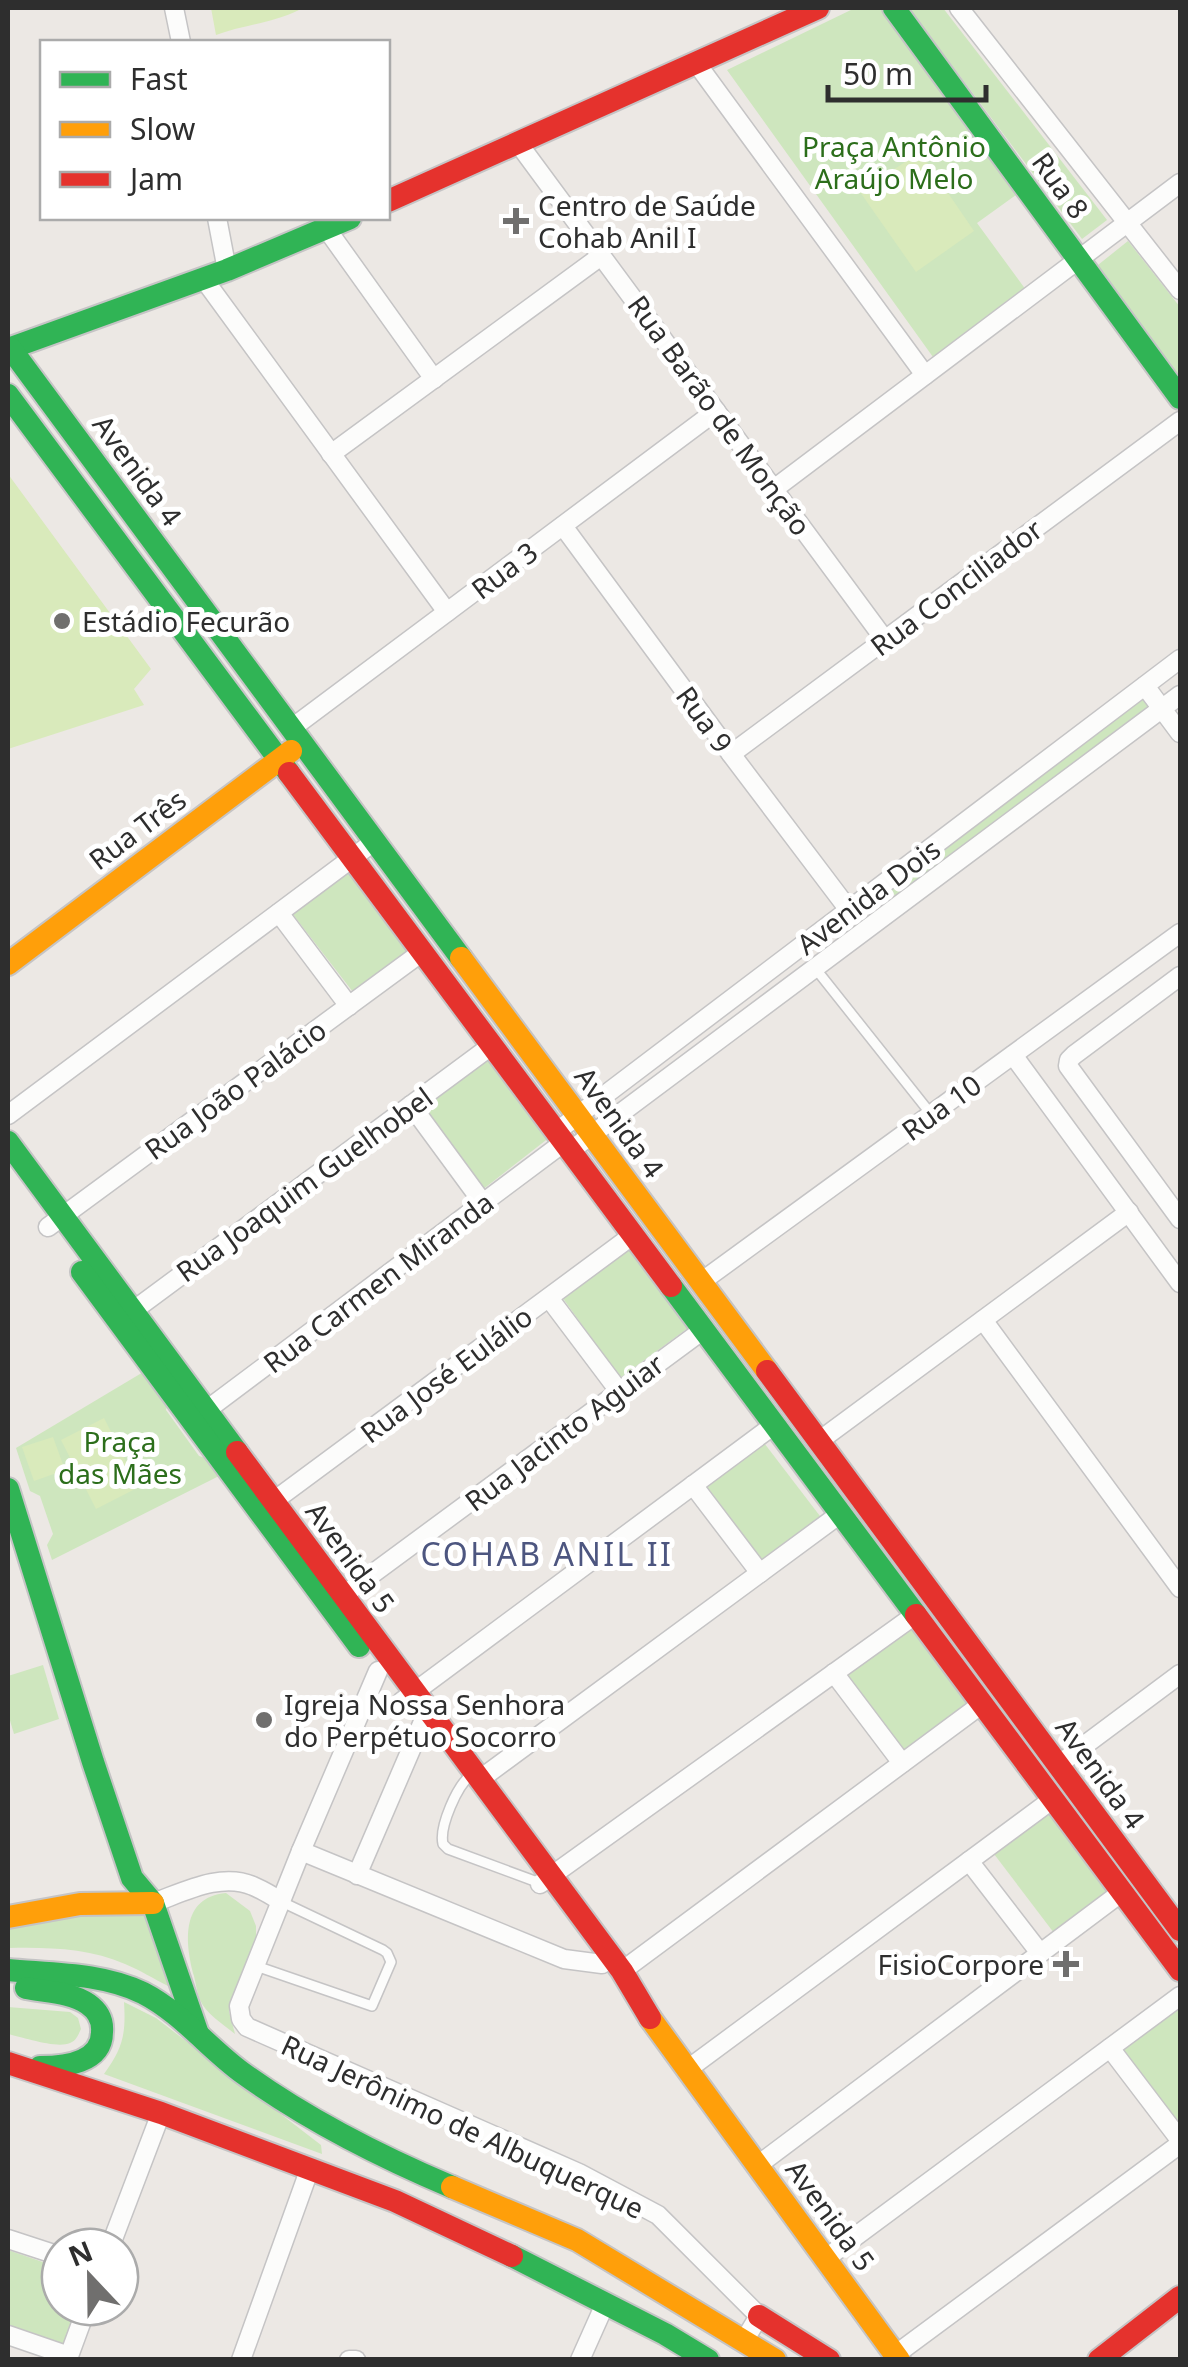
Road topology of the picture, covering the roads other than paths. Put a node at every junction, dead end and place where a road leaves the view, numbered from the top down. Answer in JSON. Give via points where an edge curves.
{"nodes":[{"id":1,"x":174,"y":8,"type":"edge"},
{"id":2,"x":818,"y":8,"type":"edge"},
{"id":3,"x":894,"y":8,"type":"edge"},
{"id":4,"x":960,"y":8,"type":"edge"},
{"id":5,"x":181,"y":40,"type":"edge"},
{"id":6,"x":698,"y":64,"type":"junction"},
{"id":7,"x":518,"y":143,"type":"junction"},
{"id":8,"x":1180,"y":183,"type":"edge"},
{"id":9,"x":390,"y":200,"type":"edge"},
{"id":10,"x":216,"y":220,"type":"edge"},
{"id":11,"x":345,"y":220,"type":"edge"},
{"id":12,"x":1128,"y":224,"type":"junction"},
{"id":13,"x":326,"y":228,"type":"junction"},
{"id":14,"x":601,"y":256,"type":"junction"},
{"id":15,"x":1079,"y":260,"type":"junction"},
{"id":16,"x":227,"y":270,"type":"junction"},
{"id":17,"x":203,"y":278,"type":"junction"},
{"id":18,"x":1180,"y":290,"type":"edge"},
{"id":19,"x":9,"y":350,"type":"edge"},
{"id":20,"x":925,"y":375,"type":"junction"},
{"id":21,"x":434,"y":378,"type":"junction"},
{"id":22,"x":8,"y":394,"type":"edge"},
{"id":23,"x":1180,"y":398,"type":"edge"},
{"id":24,"x":716,"y":412,"type":"junction"},
{"id":25,"x":1180,"y":421,"type":"edge"},
{"id":26,"x":331,"y":454,"type":"junction"},
{"id":27,"x":774,"y":489,"type":"junction"},
{"id":28,"x":563,"y":526,"type":"junction"},
{"id":29,"x":164,"y":556,"type":"junction"},
{"id":30,"x":140,"y":574,"type":"junction"},
{"id":31,"x":447,"y":612,"type":"junction"},
{"id":32,"x":885,"y":640,"type":"junction"},
{"id":33,"x":1180,"y":659,"type":"edge"},
{"id":34,"x":1145,"y":686,"type":"junction"},
{"id":35,"x":1180,"y":695,"type":"edge"},
{"id":36,"x":1162,"y":709,"type":"junction"},
{"id":37,"x":1180,"y":733,"type":"edge"},
{"id":38,"x":297,"y":736,"type":"junction"},
{"id":39,"x":730,"y":754,"type":"junction"},
{"id":40,"x":279,"y":760,"type":"junction"},
{"id":41,"x":375,"y":842,"type":"junction"},
{"id":42,"x":352,"y":859,"type":"junction"},
{"id":43,"x":849,"y":910,"type":"junction"},
{"id":44,"x":279,"y":913,"type":"junction"},
{"id":45,"x":1180,"y":933,"type":"edge"},
{"id":46,"x":422,"y":952,"type":"junction"},
{"id":47,"x":8,"y":964,"type":"edge"},
{"id":48,"x":815,"y":968,"type":"junction"},
{"id":49,"x":1180,"y":976,"type":"edge"},
{"id":50,"x":350,"y":1006,"type":"junction"},
{"id":51,"x":491,"y":1046,"type":"junction"},
{"id":52,"x":1013,"y":1055,"type":"junction"},
{"id":53,"x":411,"y":1105,"type":"junction"},
{"id":54,"x":8,"y":1114,"type":"edge"},
{"id":55,"x":931,"y":1114,"type":"junction"},
{"id":56,"x":585,"y":1125,"type":"junction"},
{"id":57,"x":8,"y":1142,"type":"edge"},
{"id":58,"x":563,"y":1142,"type":"junction"},
{"id":59,"x":8,"y":1172,"type":"edge"},
{"id":60,"x":483,"y":1203,"type":"junction"},
{"id":61,"x":1129,"y":1212,"type":"junction"},
{"id":62,"x":1180,"y":1219,"type":"edge"},
{"id":63,"x":55,"y":1221,"type":"junction"},
{"id":64,"x":633,"y":1235,"type":"junction"},
{"id":65,"x":701,"y":1282,"type":"junction"},
{"id":66,"x":1180,"y":1283,"type":"edge"},
{"id":67,"x":548,"y":1298,"type":"junction"},
{"id":68,"x":125,"y":1316,"type":"junction"},
{"id":69,"x":984,"y":1320,"type":"junction"},
{"id":70,"x":703,"y":1330,"type":"junction"},
{"id":71,"x":756,"y":1356,"type":"junction"},
{"id":72,"x":735,"y":1372,"type":"junction"},
{"id":73,"x":619,"y":1391,"type":"junction"},
{"id":74,"x":198,"y":1416,"type":"junction"},
{"id":75,"x":774,"y":1425,"type":"junction"},
{"id":76,"x":819,"y":1441,"type":"junction"},
{"id":77,"x":693,"y":1485,"type":"junction"},
{"id":78,"x":8,"y":1489,"type":"edge"},
{"id":79,"x":266,"y":1507,"type":"junction"},
{"id":80,"x":840,"y":1514,"type":"junction"},
{"id":81,"x":13,"y":1527,"type":"edge"},
{"id":82,"x":894,"y":1543,"type":"junction"},
{"id":83,"x":874,"y":1559,"type":"junction"},
{"id":84,"x":760,"y":1573,"type":"junction"},
{"id":85,"x":1180,"y":1588,"type":"edge"},
{"id":86,"x":336,"y":1601,"type":"junction"},
{"id":87,"x":915,"y":1615,"type":"junction"},
{"id":88,"x":378,"y":1671,"type":"junction"},
{"id":89,"x":834,"y":1673,"type":"junction"},
{"id":90,"x":1180,"y":1674,"type":"edge"},
{"id":91,"x":982,"y":1704,"type":"junction"},
{"id":92,"x":416,"y":1708,"type":"junction"},
{"id":93,"x":1032,"y":1730,"type":"junction"},
{"id":94,"x":1012,"y":1744,"type":"junction"},
{"id":95,"x":902,"y":1764,"type":"junction"},
{"id":96,"x":1058,"y":1765,"type":"junction"},
{"id":97,"x":472,"y":1778,"type":"junction"},
{"id":98,"x":1053,"y":1799,"type":"junction"},
{"id":99,"x":301,"y":1851,"type":"junction"},
{"id":100,"x":970,"y":1861,"type":"junction"},
{"id":101,"x":357,"y":1875,"type":"junction"},
{"id":102,"x":132,"y":1878,"type":"junction"},
{"id":103,"x":546,"y":1880,"type":"junction"},
{"id":104,"x":1122,"y":1892,"type":"junction"},
{"id":105,"x":281,"y":1901,"type":"junction"},
{"id":106,"x":154,"y":1903,"type":"junction"},
{"id":107,"x":8,"y":1916,"type":"edge"},
{"id":108,"x":1179,"y":1928,"type":"edge"},
{"id":109,"x":1158,"y":1940,"type":"junction"},
{"id":110,"x":1040,"y":1953,"type":"junction"},
{"id":111,"x":256,"y":1966,"type":"junction"},
{"id":112,"x":612,"y":1968,"type":"junction"},
{"id":113,"x":8,"y":1970,"type":"edge"},
{"id":114,"x":1180,"y":1970,"type":"edge"},
{"id":115,"x":8,"y":1985,"type":"edge"},
{"id":116,"x":1180,"y":1996,"type":"edge"},
{"id":117,"x":198,"y":2034,"type":"junction"},
{"id":118,"x":1110,"y":2048,"type":"junction"},
{"id":119,"x":8,"y":2062,"type":"edge"},
{"id":120,"x":688,"y":2069,"type":"junction"},
{"id":121,"x":161,"y":2113,"type":"junction"},
{"id":122,"x":1180,"y":2142,"type":"edge"},
{"id":123,"x":758,"y":2166,"type":"junction"},
{"id":124,"x":310,"y":2168,"type":"junction"},
{"id":125,"x":118,"y":2227,"type":"edge"},
{"id":126,"x":8,"y":2239,"type":"edge"},
{"id":127,"x":40,"y":2249,"type":"edge"},
{"id":128,"x":825,"y":2258,"type":"junction"},
{"id":129,"x":1180,"y":2297,"type":"edge"},
{"id":130,"x":605,"y":2304,"type":"junction"},
{"id":131,"x":759,"y":2316,"type":"junction"},
{"id":132,"x":82,"y":2327,"type":"edge"},
{"id":133,"x":8,"y":2334,"type":"edge"},
{"id":134,"x":744,"y":2341,"type":"junction"},
{"id":135,"x":74,"y":2358,"type":"edge"},
{"id":136,"x":896,"y":2358,"type":"edge"},
{"id":137,"x":241,"y":2360,"type":"edge"},
{"id":138,"x":580,"y":2360,"type":"edge"},
{"id":139,"x":708,"y":2360,"type":"edge"},
{"id":140,"x":775,"y":2360,"type":"edge"},
{"id":141,"x":828,"y":2360,"type":"edge"},
{"id":142,"x":1099,"y":2360,"type":"edge"}],
"edges":[{"from":1,"to":5,"type":"street"},
{"from":2,"to":6,"type":"main road"},
{"from":3,"to":15,"type":"main road","name":"Rua 8"},
{"from":4,"to":12,"type":"street"},
{"from":6,"to":7,"type":"main road"},
{"from":6,"to":20,"type":"street"},
{"from":7,"to":9,"type":"main road"},
{"from":7,"to":14,"type":"street","name":"Rua Barão de Monção"},
{"from":8,"to":12,"type":"street"},
{"from":10,"to":16,"type":"street"},
{"from":11,"to":13,"type":"main road"},
{"from":12,"to":15,"type":"street"},
{"from":12,"to":18,"type":"street"},
{"from":13,"to":16,"type":"main road"},
{"from":13,"to":21,"type":"street"},
{"from":14,"to":21,"type":"street"},
{"from":14,"to":24,"type":"street","name":"Rua Barão de Monção"},
{"from":15,"to":20,"type":"street"},
{"from":15,"to":23,"type":"main road","name":"Rua 8"},
{"from":16,"to":17,"type":"main road"},
{"from":17,"to":19,"type":"main road"},
{"from":17,"to":26,"type":"street"},
{"from":19,"to":29,"type":"main road","name":"Avenida 4"},
{"from":20,"to":27,"type":"street"},
{"from":21,"to":26,"type":"street"},
{"from":22,"to":30,"type":"main road","name":"Avenida 4"},
{"from":24,"to":27,"type":"street","name":"Rua Barão de Monção"},
{"from":24,"to":28,"type":"street","name":"Rua 3"},
{"from":25,"to":32,"type":"street","name":"Rua Conciliador"},
{"from":26,"to":31,"type":"street"},
{"from":27,"to":32,"type":"street","name":"Rua Barão de Monção"},
{"from":28,"to":31,"type":"street","name":"Rua 3"},
{"from":28,"to":39,"type":"street","name":"Rua 9"},
{"from":29,"to":30,"type":"main road"},
{"from":29,"to":38,"type":"main road","name":"Avenida 4"},
{"from":30,"to":40,"type":"main road","name":"Avenida 4"},
{"from":31,"to":38,"type":"street","name":"Rua 3"},
{"from":32,"to":39,"type":"street","name":"Rua Conciliador"},
{"from":33,"to":34,"type":"street","name":"Avenida Dois"},
{"from":34,"to":36,"type":"street"},
{"from":34,"to":43,"type":"street","name":"Avenida Dois"},
{"from":35,"to":36,"type":"street","name":"Avenida Dois"},
{"from":36,"to":37,"type":"street"},
{"from":36,"to":48,"type":"street","name":"Avenida Dois"},
{"from":38,"to":40,"type":"main road","name":"Rua Três"},
{"from":38,"to":41,"type":"main road","name":"Avenida 4"},
{"from":39,"to":43,"type":"street","name":"Rua 9"},
{"from":40,"to":42,"type":"main road","name":"Avenida 4"},
{"from":40,"to":47,"type":"main road","name":"Rua Três"},
{"from":41,"to":42,"type":"street"},
{"from":41,"to":56,"type":"main road","name":"Avenida 4"},
{"from":42,"to":44,"type":"street"},
{"from":42,"to":46,"type":"main road","name":"Avenida 4"},
{"from":43,"to":56,"type":"street","name":"Avenida Dois"},
{"from":44,"to":50,"type":"street"},
{"from":44,"to":54,"type":"street"},
{"from":45,"to":52,"type":"street","name":"Rua 10"},
{"from":46,"to":50,"type":"street","name":"Rua João Palácio"},
{"from":46,"to":51,"type":"main road","name":"Avenida 4"},
{"from":48,"to":55,"type":"lane"},
{"from":48,"to":56,"type":"street","name":"Avenida Dois"},
{"from":49,"to":62,"type":"street","via":[[1074,1054],[1068,1066]]},
{"from":50,"to":63,"type":"street","name":"Rua João Palácio"},
{"from":51,"to":53,"type":"street","name":"Rua Joaquim Guelhobel"},
{"from":51,"to":58,"type":"main road","name":"Avenida 4"},
{"from":52,"to":55,"type":"street","name":"Rua 10"},
{"from":52,"to":61,"type":"street"},
{"from":53,"to":60,"type":"street"},
{"from":53,"to":68,"type":"street","name":"Rua Joaquim Guelhobel"},
{"from":55,"to":65,"type":"street","name":"Rua 10"},
{"from":56,"to":58,"type":"street","name":"Avenida Dois"},
{"from":56,"to":65,"type":"main road","name":"Avenida 4"},
{"from":57,"to":63,"type":"main road","name":"Avenida 5"},
{"from":58,"to":60,"type":"street","name":"Rua Carmen Miranda"},
{"from":58,"to":64,"type":"main road","name":"Avenida 4"},
{"from":59,"to":63,"type":"main road","name":"Avenida 5"},
{"from":60,"to":74,"type":"street","name":"Rua Carmen Miranda"},
{"from":61,"to":66,"type":"street"},
{"from":61,"to":69,"type":"street"},
{"from":63,"to":68,"type":"main road","name":"Avenida 5"},
{"from":64,"to":67,"type":"street","name":"Rua José Eulálio"},
{"from":64,"to":70,"type":"main road","name":"Avenida 4"},
{"from":65,"to":71,"type":"main road","name":"Avenida 4"},
{"from":67,"to":73,"type":"street"},
{"from":67,"to":79,"type":"street","name":"Rua José Eulálio"},
{"from":68,"to":74,"type":"main road","name":"Avenida 5"},
{"from":69,"to":76,"type":"street"},
{"from":69,"to":85,"type":"street"},
{"from":70,"to":72,"type":"main road","name":"Avenida 4"},
{"from":70,"to":73,"type":"street","name":"Rua Jacinto Aguiar"},
{"from":71,"to":72,"type":"main road"},
{"from":71,"to":76,"type":"main road","name":"Avenida 4"},
{"from":72,"to":75,"type":"main road","name":"Avenida 4"},
{"from":73,"to":86,"type":"street","name":"Rua Jacinto Aguiar"},
{"from":74,"to":79,"type":"main road","name":"Avenida 5"},
{"from":75,"to":77,"type":"street"},
{"from":75,"to":80,"type":"main road","name":"Avenida 4"},
{"from":76,"to":82,"type":"main road","name":"Avenida 4"},
{"from":77,"to":84,"type":"street"},
{"from":77,"to":92,"type":"street"},
{"from":78,"to":81,"type":"main road"},
{"from":79,"to":86,"type":"main road","name":"Avenida 5"},
{"from":80,"to":83,"type":"main road","name":"Avenida 4"},
{"from":80,"to":84,"type":"street"},
{"from":81,"to":102,"type":"main road"},
{"from":82,"to":83,"type":"main road"},
{"from":82,"to":93,"type":"main road","name":"Avenida 4"},
{"from":83,"to":87,"type":"main road","name":"Avenida 4"},
{"from":84,"to":97,"type":"street"},
{"from":86,"to":88,"type":"main road","name":"Avenida 5"},
{"from":86,"to":92,"type":"main road","name":"Avenida 5"},
{"from":87,"to":89,"type":"street"},
{"from":87,"to":91,"type":"main road","name":"Avenida 4"},
{"from":88,"to":92,"type":"main road","name":"Avenida 5"},
{"from":88,"to":99,"type":"street"},
{"from":89,"to":95,"type":"street"},
{"from":89,"to":103,"type":"street"},
{"from":90,"to":96,"type":"street"},
{"from":91,"to":94,"type":"main road","name":"Avenida 4"},
{"from":91,"to":95,"type":"street"},
{"from":92,"to":97,"type":"main road","name":"Avenida 5"},
{"from":92,"to":101,"type":"street"},
{"from":93,"to":94,"type":"main road"},
{"from":93,"to":96,"type":"main road","name":"Avenida 4"},
{"from":94,"to":98,"type":"main road","name":"Avenida 4"},
{"from":95,"to":112,"type":"street"},
{"from":96,"to":108,"type":"main road","name":"Avenida 4"},
{"from":97,"to":103,"type":"main road","name":"Avenida 5"},
{"from":97,"to":103,"type":"lane","via":[[441,1833],[443,1844]]},
{"from":98,"to":100,"type":"street"},
{"from":98,"to":104,"type":"main road","name":"Avenida 4"},
{"from":99,"to":101,"type":"street"},
{"from":99,"to":105,"type":"street"},
{"from":100,"to":110,"type":"street"},
{"from":100,"to":120,"type":"street"},
{"from":101,"to":112,"type":"street","via":[[564,1959]]},
{"from":102,"to":106,"type":"main road"},
{"from":102,"to":107,"type":"main road"},
{"from":103,"to":112,"type":"main road","name":"Avenida 5"},
{"from":104,"to":109,"type":"main road","name":"Avenida 4"},
{"from":104,"to":110,"type":"street"},
{"from":105,"to":106,"type":"street","via":[[255,1886],[225,1881]]},
{"from":105,"to":111,"type":"street"},
{"from":105,"to":111,"type":"lane","via":[[383,1950],[390,1962],[372,2006]]},
{"from":106,"to":107,"type":"main road","via":[[89,1903]]},
{"from":106,"to":117,"type":"main road"},
{"from":108,"to":109,"type":"main road"},
{"from":109,"to":114,"type":"main road","name":"Avenida 4"},
{"from":110,"to":123,"type":"street"},
{"from":111,"to":131,"type":"street","name":"Rua Jerônimo de Albuquerque","via":[[239,2006],[248,2027],[579,2173],[658,2215]]},
{"from":112,"to":120,"type":"main road","name":"Avenida 5"},
{"from":113,"to":117,"type":"main road","via":[[128,1986]]},
{"from":115,"to":119,"type":"main road","via":[[84,2002],[99,2015],[103,2035],[94,2053],[71,2066]]},
{"from":116,"to":118,"type":"street"},
{"from":117,"to":134,"type":"main road","via":[[307,2115],[405,2167],[578,2240]]},
{"from":118,"to":122,"type":"street"},
{"from":118,"to":128,"type":"street"},
{"from":119,"to":121,"type":"main road"},
{"from":120,"to":123,"type":"main road","name":"Avenida 5"},
{"from":121,"to":124,"type":"main road"},
{"from":121,"to":125,"type":"street"},
{"from":122,"to":136,"type":"street"},
{"from":123,"to":128,"type":"main road","name":"Avenida 5"},
{"from":124,"to":130,"type":"main road","via":[[411,2208]]},
{"from":124,"to":137,"type":"street"},
{"from":126,"to":127,"type":"street"},
{"from":128,"to":136,"type":"main road","name":"Avenida 5"},
{"from":129,"to":142,"type":"main road"},
{"from":130,"to":138,"type":"street"},
{"from":130,"to":139,"type":"main road"},
{"from":131,"to":134,"type":"street"},
{"from":131,"to":141,"type":"main road"},
{"from":132,"to":135,"type":"street"},
{"from":133,"to":135,"type":"street"},
{"from":134,"to":140,"type":"main road"}]}
